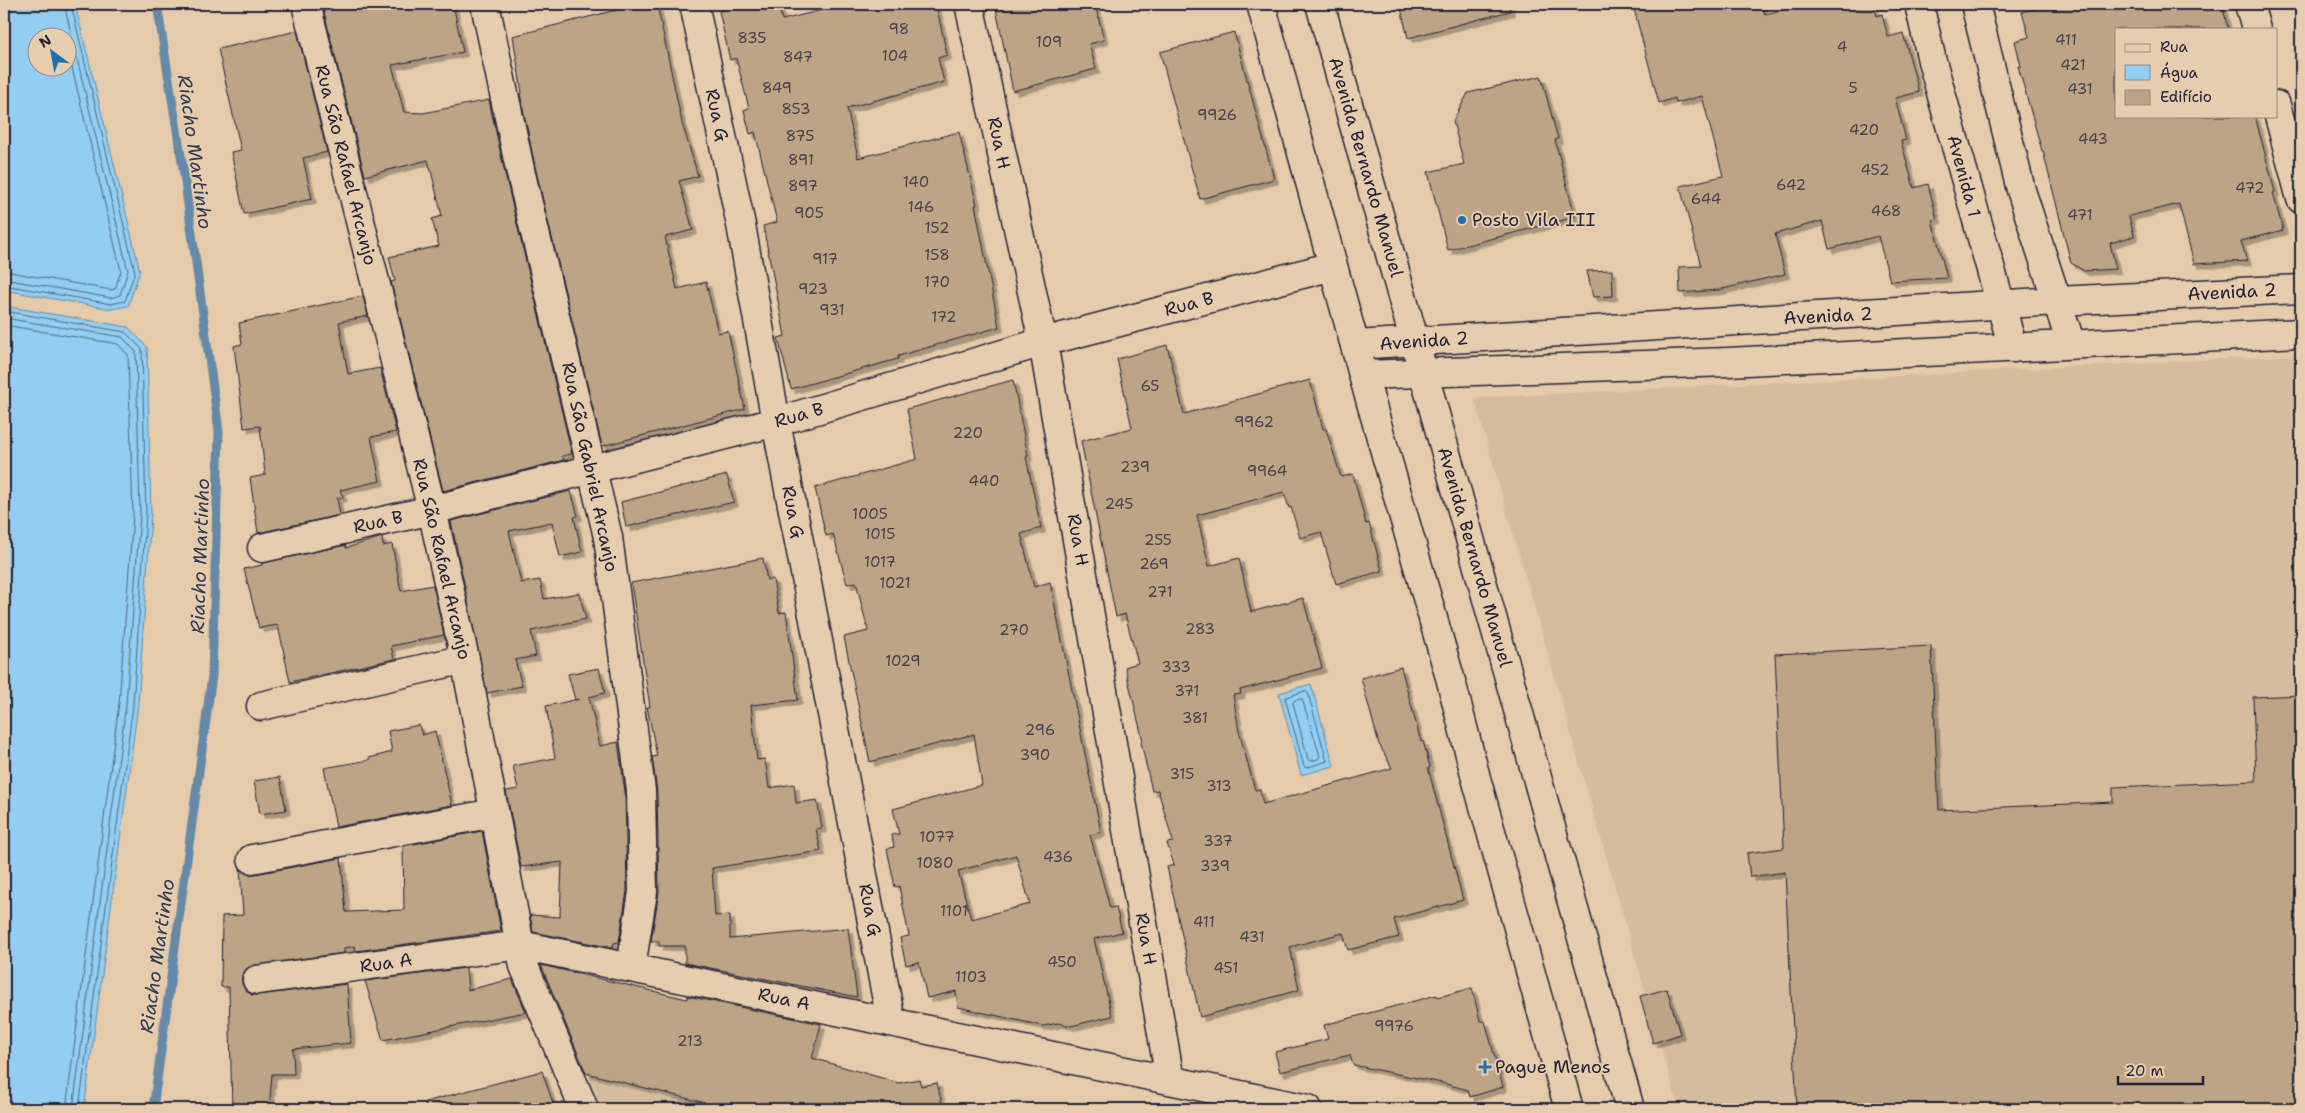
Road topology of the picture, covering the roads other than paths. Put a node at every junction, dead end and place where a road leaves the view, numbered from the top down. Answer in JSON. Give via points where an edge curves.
{"nodes":[{"id":1,"x":306,"y":4,"type":"edge"},
{"id":2,"x":485,"y":4,"type":"edge"},
{"id":3,"x":694,"y":4,"type":"edge"},
{"id":4,"x":969,"y":4,"type":"edge"},
{"id":5,"x":1261,"y":4,"type":"edge"},
{"id":6,"x":1320,"y":4,"type":"edge"},
{"id":7,"x":1918,"y":4,"type":"edge"},
{"id":8,"x":1975,"y":4,"type":"edge"},
{"id":9,"x":2249,"y":4,"type":"edge"},
{"id":10,"x":2256,"y":28,"type":"edge"},
{"id":11,"x":2278,"y":113,"type":"edge"},
{"id":12,"x":2301,"y":199,"type":"edge"},
{"id":13,"x":1333,"y":266,"type":"junction"},
{"id":14,"x":2301,"y":289,"type":"edge"},
{"id":15,"x":2058,"y":301,"type":"junction"},
{"id":16,"x":2000,"y":306,"type":"junction"},
{"id":17,"x":2301,"y":333,"type":"edge"},
{"id":18,"x":1415,"y":341,"type":"junction"},
{"id":19,"x":1043,"y":342,"type":"junction"},
{"id":20,"x":2071,"y":344,"type":"junction"},
{"id":21,"x":1355,"y":345,"type":"junction"},
{"id":22,"x":2013,"y":348,"type":"junction"},
{"id":23,"x":1423,"y":373,"type":"junction"},
{"id":24,"x":1363,"y":376,"type":"junction"},
{"id":25,"x":776,"y":422,"type":"junction"},
{"id":26,"x":594,"y":470,"type":"junction"},
{"id":27,"x":432,"y":510,"type":"junction"},
{"id":28,"x":262,"y":548,"type":"dead end"},
{"id":29,"x":465,"y":659,"type":"junction"},
{"id":30,"x":261,"y":706,"type":"dead end"},
{"id":31,"x":494,"y":813,"type":"junction"},
{"id":32,"x":252,"y":859,"type":"dead end"},
{"id":33,"x":520,"y":945,"type":"junction"},
{"id":34,"x":631,"y":967,"type":"junction"},
{"id":35,"x":257,"y":980,"type":"dead end"},
{"id":36,"x":891,"y":1021,"type":"junction"},
{"id":37,"x":1170,"y":1080,"type":"junction"},
{"id":38,"x":584,"y":1109,"type":"edge"},
{"id":39,"x":1308,"y":1109,"type":"edge"},
{"id":40,"x":1569,"y":1109,"type":"edge"},
{"id":41,"x":1630,"y":1109,"type":"edge"}],
"edges":[{"from":1,"to":27,"type":"street","name":"Rua São Rafael Arcanjo"},
{"from":2,"to":26,"type":"street","name":"Rua São Gabriel Arcanjo","via":[[522,174]]},
{"from":3,"to":25,"type":"street","name":"Rua G","via":[[741,225]]},
{"from":4,"to":19,"type":"street","name":"Rua H"},
{"from":5,"to":13,"type":"street"},
{"from":6,"to":18,"type":"street","name":"Avenida Bernardo Manuel"},
{"from":7,"to":16,"type":"street","name":"Avenida 1"},
{"from":8,"to":15,"type":"street","via":[[2021,190]]},
{"from":9,"to":10,"type":"street"},
{"from":11,"to":12,"type":"street"},
{"from":13,"to":19,"type":"street","name":"Rua B"},
{"from":13,"to":21,"type":"street"},
{"from":14,"to":15,"type":"street","name":"Avenida 2"},
{"from":15,"to":16,"type":"street","name":"Avenida 2"},
{"from":15,"to":20,"type":"street"},
{"from":16,"to":18,"type":"street","name":"Avenida 2"},
{"from":16,"to":22,"type":"street","name":"Avenida 1"},
{"from":17,"to":20,"type":"street","name":"Avenida 2"},
{"from":18,"to":21,"type":"street","name":"Avenida 2"},
{"from":18,"to":23,"type":"street","name":"Avenida Bernardo Manuel"},
{"from":19,"to":25,"type":"street","name":"Rua B"},
{"from":19,"to":37,"type":"street","name":"Rua H"},
{"from":20,"to":22,"type":"street","name":"Avenida 2"},
{"from":21,"to":24,"type":"street"},
{"from":22,"to":23,"type":"street","name":"Avenida 2"},
{"from":23,"to":24,"type":"street","name":"Avenida 2"},
{"from":23,"to":41,"type":"street","name":"Avenida Bernardo Manuel"},
{"from":24,"to":40,"type":"street","via":[[1452,681]]},
{"from":25,"to":26,"type":"street","name":"Rua B"},
{"from":25,"to":36,"type":"street","name":"Rua G"},
{"from":26,"to":27,"type":"street","name":"Rua B"},
{"from":26,"to":34,"type":"street","name":"Rua São Gabriel Arcanjo","via":[[608,537],[641,791],[643,892]]},
{"from":27,"to":28,"type":"street","name":"Rua B"},
{"from":27,"to":29,"type":"street","name":"Rua São Rafael Arcanjo"},
{"from":29,"to":30,"type":"street"},
{"from":29,"to":31,"type":"street","name":"Rua São Rafael Arcanjo"},
{"from":31,"to":32,"type":"street"},
{"from":31,"to":33,"type":"street","name":"Rua São Rafael Arcanjo"},
{"from":33,"to":34,"type":"street","name":"Rua A"},
{"from":33,"to":35,"type":"street","name":"Rua A"},
{"from":33,"to":38,"type":"street","name":"Rua São Rafael Arcanjo","via":[[524,966]]},
{"from":34,"to":36,"type":"street","name":"Rua A"},
{"from":36,"to":37,"type":"street","name":"Rua A"},
{"from":37,"to":39,"type":"street","name":"Rua A"}]}
